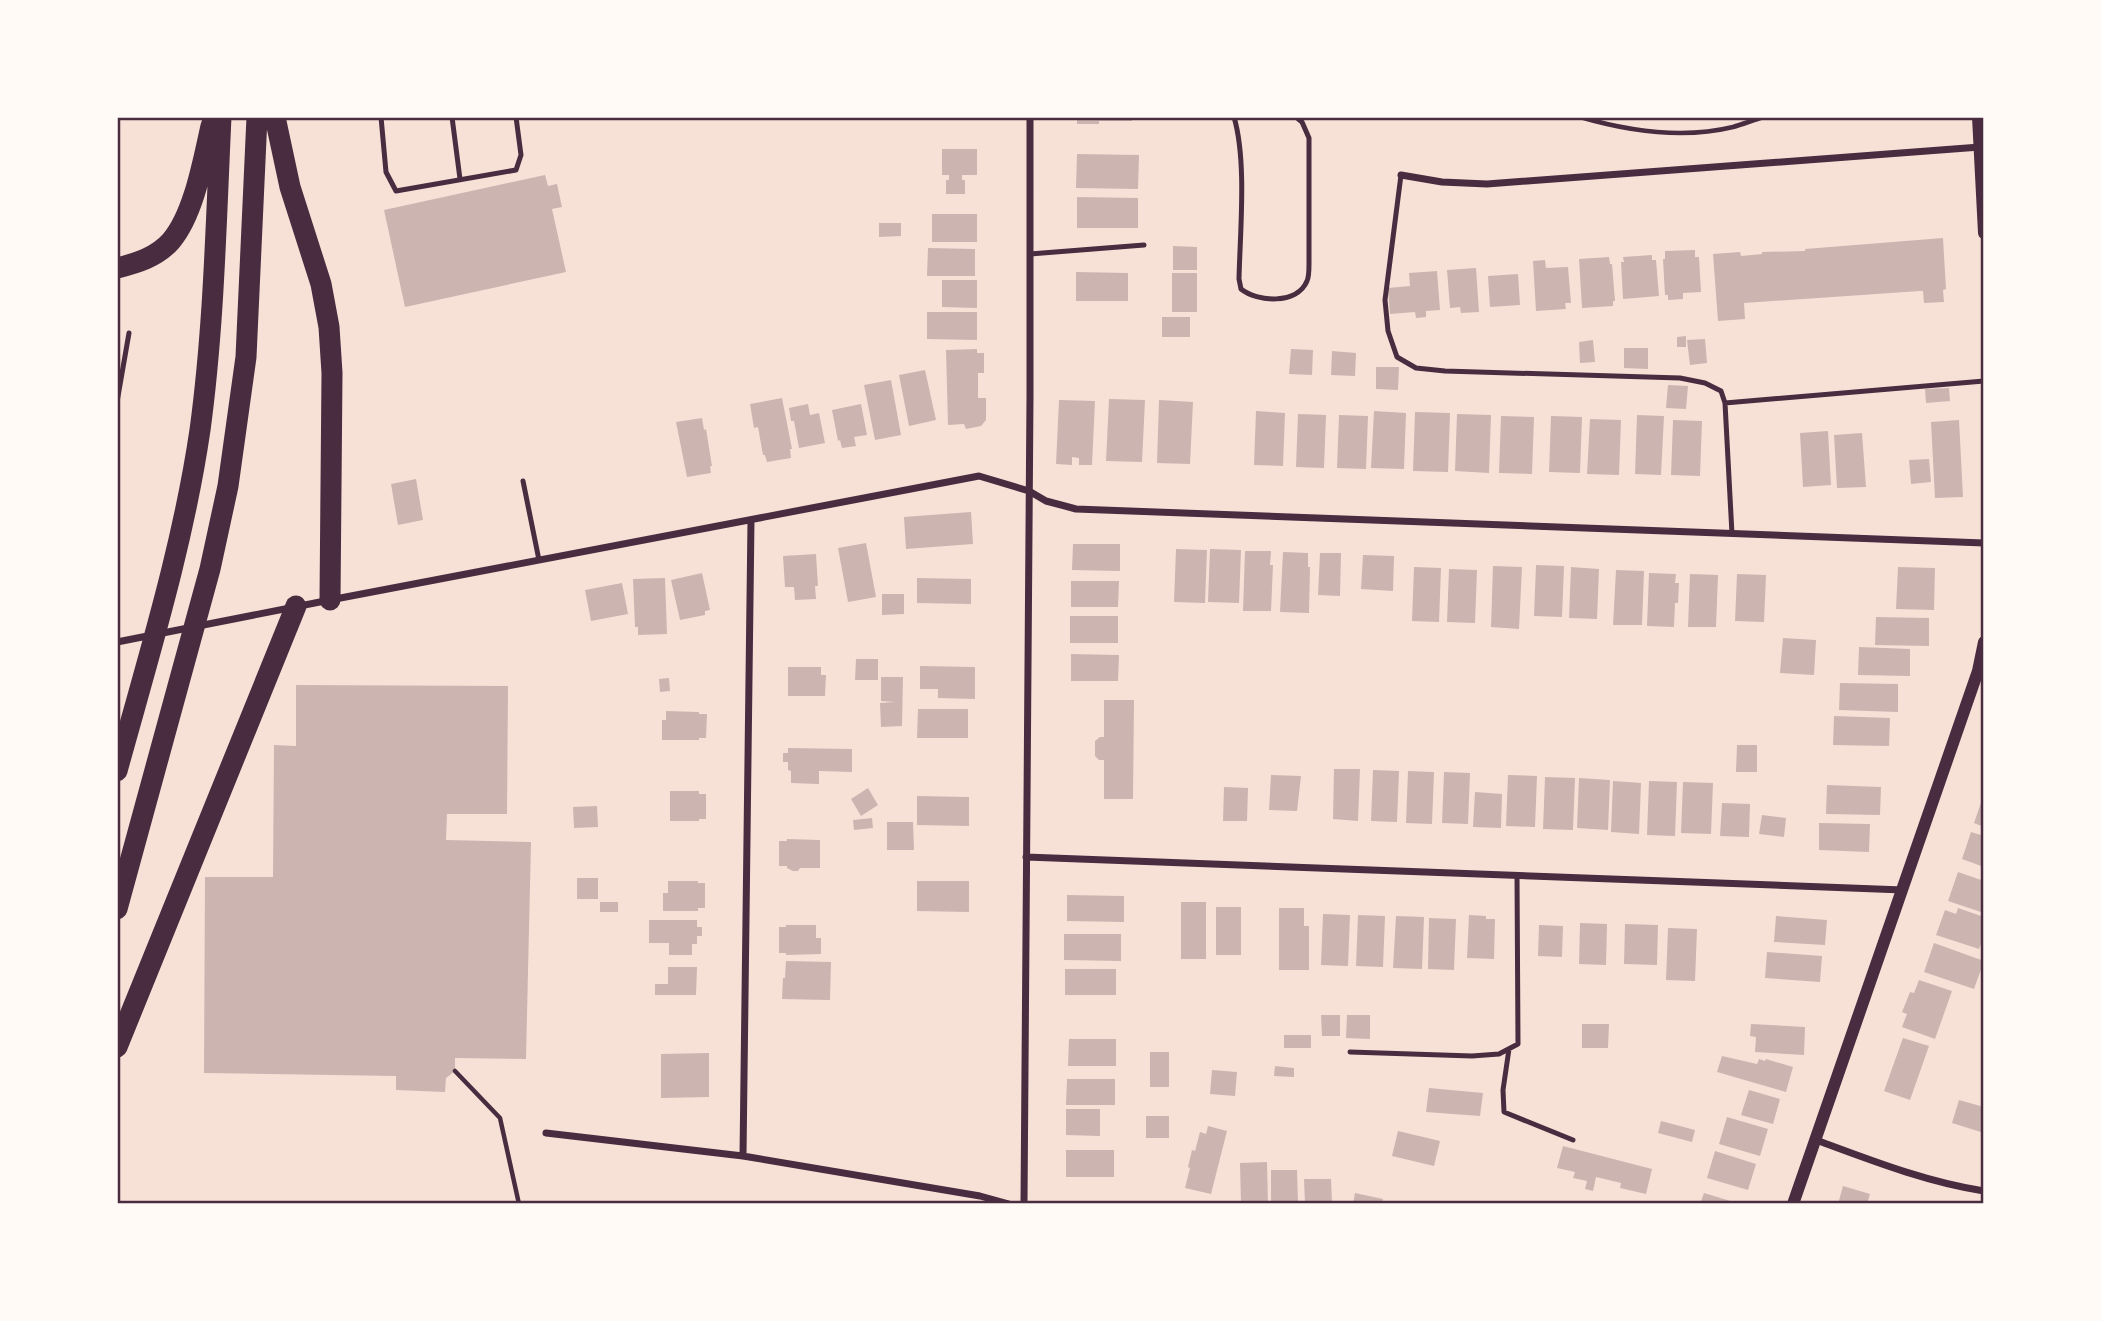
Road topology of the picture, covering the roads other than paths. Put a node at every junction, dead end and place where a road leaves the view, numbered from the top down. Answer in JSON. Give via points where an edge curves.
{"nodes":[{"id":1,"x":213,"y":117,"type":"edge"},
{"id":2,"x":221,"y":117,"type":"edge"},
{"id":3,"x":257,"y":117,"type":"edge"},
{"id":4,"x":275,"y":117,"type":"edge"},
{"id":5,"x":381,"y":117,"type":"edge"},
{"id":6,"x":452,"y":117,"type":"edge"},
{"id":7,"x":516,"y":117,"type":"edge"},
{"id":8,"x":1030,"y":117,"type":"edge"},
{"id":9,"x":1234,"y":117,"type":"edge"},
{"id":10,"x":1296,"y":117,"type":"edge"},
{"id":11,"x":1978,"y":117,"type":"edge"},
{"id":12,"x":1980,"y":147,"type":"junction"},
{"id":13,"x":1401,"y":175,"type":"joint"},
{"id":14,"x":460,"y":179,"type":"junction"},
{"id":15,"x":1984,"y":233,"type":"edge"},
{"id":16,"x":1144,"y":245,"type":"dead end"},
{"id":17,"x":1030,"y":254,"type":"junction"},
{"id":18,"x":117,"y":268,"type":"edge"},
{"id":19,"x":129,"y":333,"type":"dead end"},
{"id":20,"x":1984,"y":382,"type":"edge"},
{"id":21,"x":117,"y":402,"type":"edge"},
{"id":22,"x":1726,"y":403,"type":"junction"},
{"id":23,"x":523,"y":481,"type":"dead end"},
{"id":24,"x":1029,"y":491,"type":"junction"},
{"id":25,"x":751,"y":520,"type":"junction"},
{"id":26,"x":1732,"y":534,"type":"junction"},
{"id":27,"x":1984,"y":543,"type":"edge"},
{"id":28,"x":538,"y":560,"type":"junction"},
{"id":29,"x":330,"y":600,"type":"junction"},
{"id":30,"x":296,"y":606,"type":"junction"},
{"id":31,"x":117,"y":642,"type":"edge"},
{"id":32,"x":1984,"y":642,"type":"edge"},
{"id":33,"x":117,"y":771,"type":"edge"},
{"id":34,"x":1026,"y":857,"type":"junction"},
{"id":35,"x":1517,"y":875,"type":"junction"},
{"id":36,"x":1904,"y":890,"type":"junction"},
{"id":37,"x":117,"y":909,"type":"edge"},
{"id":38,"x":117,"y":1047,"type":"edge"},
{"id":39,"x":1509,"y":1049,"type":"junction"},
{"id":40,"x":1350,"y":1052,"type":"dead end"},
{"id":41,"x":547,"y":1133,"type":"dead end"},
{"id":42,"x":1573,"y":1140,"type":"dead end"},
{"id":43,"x":1816,"y":1140,"type":"junction"},
{"id":44,"x":743,"y":1156,"type":"junction"},
{"id":45,"x":1984,"y":1191,"type":"edge"},
{"id":46,"x":1009,"y":1204,"type":"edge"},
{"id":47,"x":1024,"y":1204,"type":"edge"},
{"id":48,"x":1793,"y":1204,"type":"edge"}],
"edges":[{"from":1,"to":18,"type":"highway","via":[[180,228],[156,253]]},
{"from":2,"to":33,"type":"highway","via":[[200,431],[175,557]]},
{"from":3,"to":37,"type":"highway","via":[[246,356],[230,475]]},
{"from":4,"to":29,"type":"highway","via":[[285,170],[321,284],[329,327]]},
{"from":5,"to":14,"type":"lane","via":[[386,172],[396,191]]},
{"from":6,"to":14,"type":"lane"},
{"from":7,"to":14,"type":"lane","via":[[521,155],[516,170]]},
{"from":8,"to":17,"type":"street"},
{"from":9,"to":10,"type":"lane","via":[[1241,186],[1239,279],[1241,289],[1258,298],[1289,297],[1307,281],[1309,138]]},
{"from":11,"to":12,"type":"street"},
{"from":12,"to":13,"type":"street","via":[[1487,184]]},
{"from":12,"to":15,"type":"street"},
{"from":13,"to":22,"type":"lane","via":[[1385,300],[1397,357],[1416,368],[1445,371],[1680,378],[1721,391]]},
{"from":16,"to":17,"type":"lane"},
{"from":17,"to":24,"type":"street"},
{"from":19,"to":21,"type":"lane"},
{"from":20,"to":22,"type":"lane"},
{"from":22,"to":26,"type":"lane"},
{"from":23,"to":28,"type":"lane"},
{"from":24,"to":25,"type":"street","via":[[979,477]]},
{"from":24,"to":26,"type":"street","via":[[1076,509]]},
{"from":24,"to":34,"type":"street"},
{"from":25,"to":28,"type":"street"},
{"from":25,"to":44,"type":"street"},
{"from":26,"to":27,"type":"street"},
{"from":28,"to":29,"type":"street"},
{"from":29,"to":30,"type":"street"},
{"from":30,"to":31,"type":"street"},
{"from":30,"to":38,"type":"highway"},
{"from":32,"to":36,"type":"street"},
{"from":34,"to":35,"type":"street"},
{"from":34,"to":47,"type":"street"},
{"from":35,"to":36,"type":"street"},
{"from":35,"to":39,"type":"lane","via":[[1518,1044]]},
{"from":36,"to":43,"type":"street"},
{"from":39,"to":40,"type":"lane","via":[[1472,1056]]},
{"from":39,"to":42,"type":"lane","via":[[1504,1112]]},
{"from":41,"to":44,"type":"street"},
{"from":43,"to":45,"type":"street","via":[[1876,1162]]},
{"from":43,"to":48,"type":"street"},
{"from":44,"to":46,"type":"street"}]}
